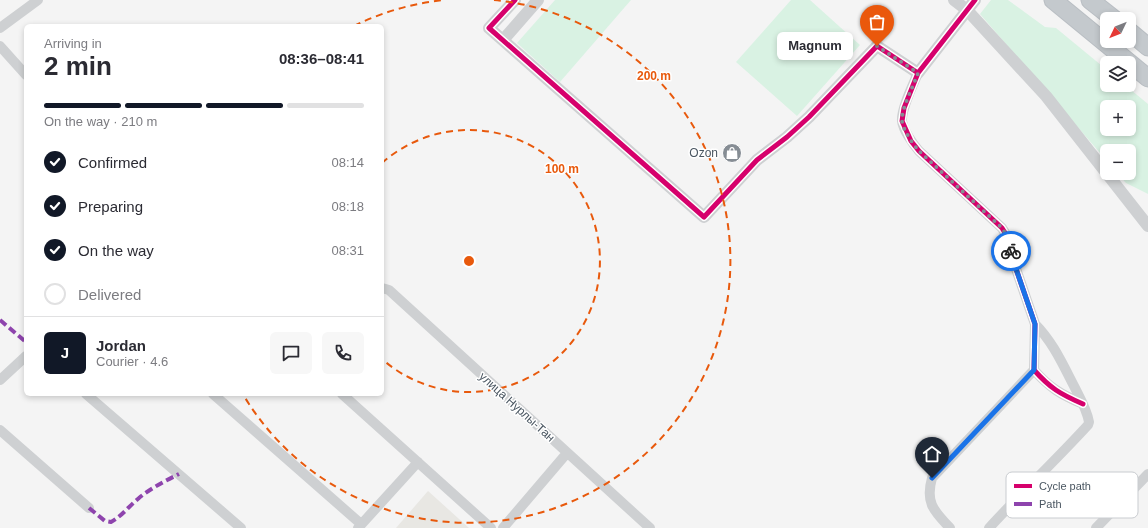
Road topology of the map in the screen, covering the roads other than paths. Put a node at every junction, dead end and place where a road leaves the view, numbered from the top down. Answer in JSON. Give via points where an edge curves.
{"nodes":[{"id":1,"x":38,"y":0,"type":"edge"},
{"id":2,"x":515,"y":0,"type":"edge"},
{"id":3,"x":538,"y":0,"type":"edge"},
{"id":4,"x":954,"y":0,"type":"edge"},
{"id":5,"x":975,"y":0,"type":"edge"},
{"id":6,"x":1052,"y":0,"type":"edge"},
{"id":7,"x":1090,"y":0,"type":"edge"},
{"id":8,"x":967,"y":10,"type":"junction"},
{"id":9,"x":1105,"y":12,"type":"edge"},
{"id":10,"x":0,"y":28,"type":"edge"},
{"id":11,"x":1136,"y":37,"type":"edge"},
{"id":12,"x":503,"y":40,"type":"junction"},
{"id":13,"x":0,"y":46,"type":"edge"},
{"id":14,"x":1148,"y":47,"type":"edge"},
{"id":15,"x":24,"y":73,"type":"edge"},
{"id":16,"x":918,"y":73,"type":"junction"},
{"id":17,"x":1148,"y":78,"type":"edge"},
{"id":18,"x":1148,"y":226,"type":"edge"},
{"id":19,"x":384,"y":289,"type":"edge"},
{"id":20,"x":1035,"y":324,"type":"junction"},
{"id":21,"x":24,"y":358,"type":"edge"},
{"id":22,"x":1034,"y":370,"type":"junction"},
{"id":23,"x":0,"y":380,"type":"edge"},
{"id":24,"x":88,"y":396,"type":"edge"},
{"id":25,"x":215,"y":396,"type":"edge"},
{"id":26,"x":344,"y":396,"type":"edge"},
{"id":27,"x":1083,"y":404,"type":"junction"},
{"id":28,"x":0,"y":430,"type":"edge"},
{"id":29,"x":567,"y":453,"type":"junction"},
{"id":30,"x":418,"y":462,"type":"junction"},
{"id":31,"x":1043,"y":472,"type":"edge"},
{"id":32,"x":1148,"y":474,"type":"edge"},
{"id":33,"x":1138,"y":484,"type":"edge"},
{"id":34,"x":89,"y":508,"type":"dead end"},
{"id":35,"x":1006,"y":510,"type":"edge"},
{"id":36,"x":1106,"y":518,"type":"edge"},
{"id":37,"x":360,"y":526,"type":"edge"},
{"id":38,"x":241,"y":528,"type":"edge"},
{"id":39,"x":491,"y":528,"type":"edge"},
{"id":40,"x":503,"y":528,"type":"edge"},
{"id":41,"x":650,"y":528,"type":"edge"},
{"id":42,"x":950,"y":528,"type":"edge"},
{"id":43,"x":989,"y":528,"type":"edge"},
{"id":44,"x":1096,"y":528,"type":"edge"}],
"edges":[{"from":1,"to":10,"type":"street"},
{"from":2,"to":12,"type":"street","via":[[489,28]]},
{"from":3,"to":12,"type":"street"},
{"from":4,"to":8,"type":"street"},
{"from":5,"to":8,"type":"street"},
{"from":6,"to":17,"type":"highway"},
{"from":7,"to":9,"type":"highway"},
{"from":8,"to":16,"type":"street"},
{"from":8,"to":18,"type":"street","via":[[1046,96]]},
{"from":11,"to":14,"type":"highway"},
{"from":12,"to":16,"type":"street","via":[[704,217],[757,160],[809,117],[877,46]]},
{"from":13,"to":15,"type":"street"},
{"from":16,"to":20,"type":"street","via":[[904,108],[902,121],[910,141],[1002,228],[1007,236]]},
{"from":19,"to":29,"type":"street","name":"улица Нурлы-Тан","via":[[389,290]]},
{"from":20,"to":22,"type":"street"},
{"from":20,"to":27,"type":"street","via":[[1062,361]]},
{"from":21,"to":23,"type":"street"},
{"from":22,"to":27,"type":"street","via":[[1049,386]]},
{"from":22,"to":42,"type":"street","via":[[932,478],[929,490],[931,504]]},
{"from":24,"to":38,"type":"street"},
{"from":25,"to":37,"type":"street"},
{"from":26,"to":30,"type":"street"},
{"from":27,"to":31,"type":"street","via":[[1088,425]]},
{"from":28,"to":34,"type":"street"},
{"from":29,"to":40,"type":"street"},
{"from":29,"to":41,"type":"street","name":"улица Нурлы-Тан"},
{"from":30,"to":37,"type":"street"},
{"from":30,"to":39,"type":"street"},
{"from":32,"to":33,"type":"street"},
{"from":35,"to":43,"type":"street"},
{"from":36,"to":44,"type":"street"}]}
